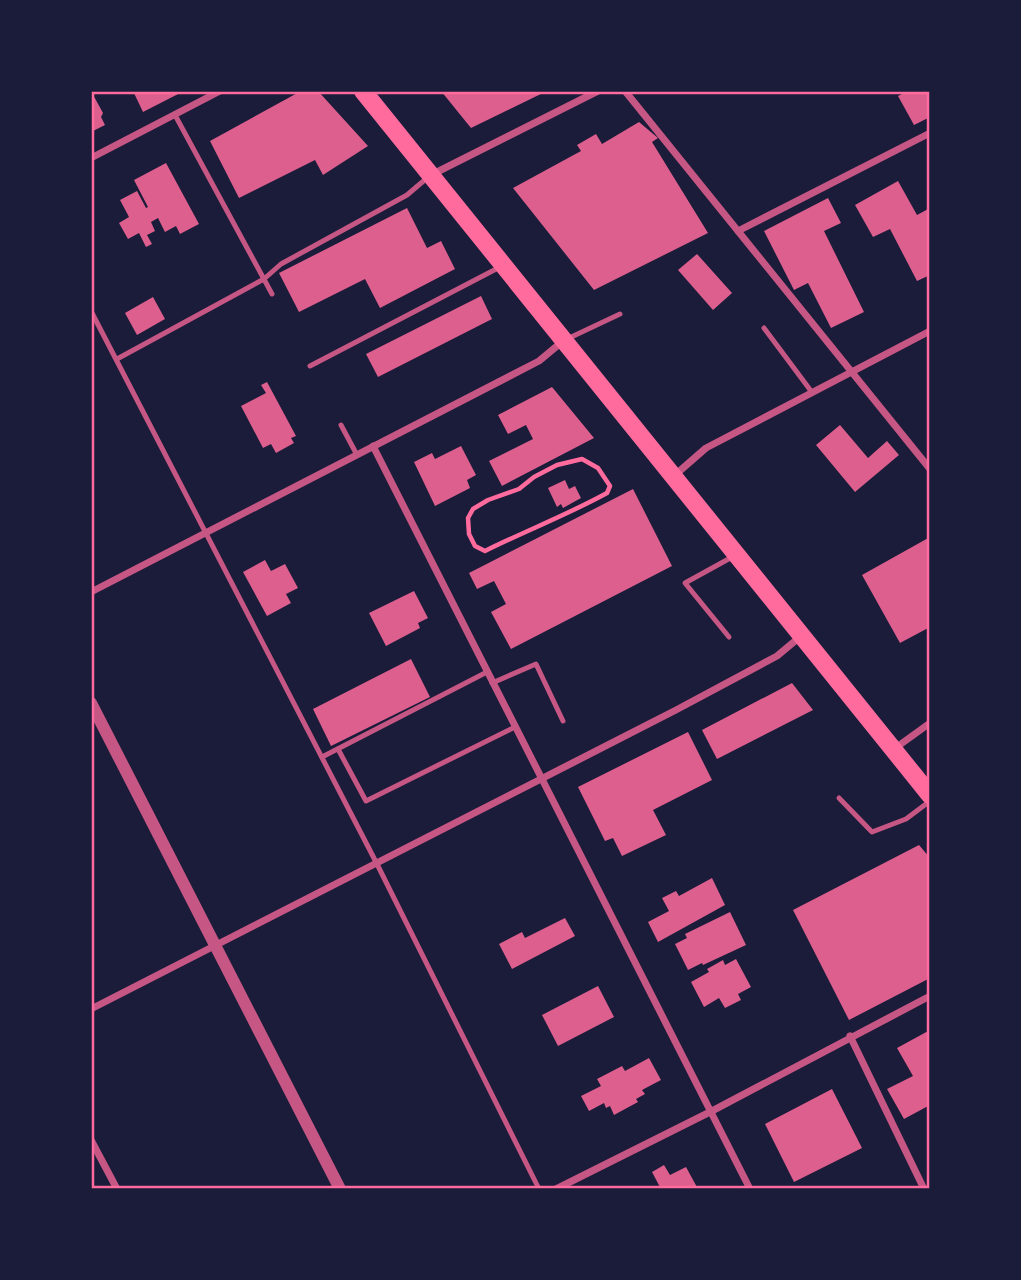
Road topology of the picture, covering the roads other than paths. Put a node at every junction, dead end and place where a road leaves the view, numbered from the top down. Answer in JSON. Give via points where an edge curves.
{"nodes":[{"id":1,"x":220,"y":91,"type":"edge"},
{"id":2,"x":363,"y":91,"type":"edge"},
{"id":3,"x":598,"y":91,"type":"edge"},
{"id":4,"x":625,"y":91,"type":"edge"},
{"id":5,"x":175,"y":115,"type":"junction"},
{"id":6,"x":930,"y":133,"type":"edge"},
{"id":7,"x":91,"y":158,"type":"edge"},
{"id":8,"x":430,"y":176,"type":"junction"},
{"id":9,"x":738,"y":231,"type":"junction"},
{"id":10,"x":503,"y":265,"type":"junction"},
{"id":11,"x":264,"y":279,"type":"junction"},
{"id":12,"x":272,"y":294,"type":"dead end"},
{"id":13,"x":91,"y":311,"type":"edge"},
{"id":14,"x":620,"y":314,"type":"dead end"},
{"id":15,"x":764,"y":328,"type":"dead end"},
{"id":16,"x":930,"y":331,"type":"edge"},
{"id":17,"x":564,"y":340,"type":"junction"},
{"id":18,"x":117,"y":359,"type":"junction"},
{"id":19,"x":310,"y":366,"type":"dead end"},
{"id":20,"x":850,"y":371,"type":"junction"},
{"id":21,"x":811,"y":391,"type":"junction"},
{"id":22,"x":341,"y":425,"type":"dead end"},
{"id":23,"x":373,"y":446,"type":"junction"},
{"id":24,"x":357,"y":455,"type":"junction"},
{"id":25,"x":930,"y":469,"type":"edge"},
{"id":26,"x":675,"y":475,"type":"junction"},
{"id":27,"x":205,"y":532,"type":"junction"},
{"id":28,"x":737,"y":554,"type":"junction"},
{"id":29,"x":91,"y":592,"type":"edge"},
{"id":30,"x":801,"y":636,"type":"junction"},
{"id":31,"x":729,"y":637,"type":"dead end"},
{"id":32,"x":487,"y":673,"type":"junction"},
{"id":33,"x":492,"y":683,"type":"junction"},
{"id":34,"x":91,"y":703,"type":"edge"},
{"id":35,"x":563,"y":721,"type":"dead end"},
{"id":36,"x":930,"y":723,"type":"edge"},
{"id":37,"x":515,"y":727,"type":"junction"},
{"id":38,"x":338,"y":749,"type":"junction"},
{"id":39,"x":893,"y":750,"type":"junction"},
{"id":40,"x":321,"y":757,"type":"junction"},
{"id":41,"x":541,"y":780,"type":"junction"},
{"id":42,"x":930,"y":795,"type":"edge"},
{"id":43,"x":839,"y":798,"type":"dead end"},
{"id":44,"x":930,"y":801,"type":"edge"},
{"id":45,"x":377,"y":864,"type":"junction"},
{"id":46,"x":215,"y":944,"type":"junction"},
{"id":47,"x":930,"y":996,"type":"edge"},
{"id":48,"x":91,"y":1009,"type":"edge"},
{"id":49,"x":850,"y":1036,"type":"junction"},
{"id":50,"x":712,"y":1111,"type":"junction"},
{"id":51,"x":91,"y":1140,"type":"edge"},
{"id":52,"x":117,"y":1189,"type":"edge"},
{"id":53,"x":340,"y":1189,"type":"edge"},
{"id":54,"x":539,"y":1189,"type":"edge"},
{"id":55,"x":556,"y":1189,"type":"edge"},
{"id":56,"x":750,"y":1189,"type":"edge"},
{"id":57,"x":924,"y":1189,"type":"edge"}],
"edges":[{"from":1,"to":5,"type":"street"},
{"from":2,"to":8,"type":"main road"},
{"from":3,"to":8,"type":"street"},
{"from":4,"to":9,"type":"street"},
{"from":5,"to":7,"type":"street"},
{"from":5,"to":11,"type":"lane"},
{"from":6,"to":9,"type":"street"},
{"from":8,"to":10,"type":"main road"},
{"from":8,"to":11,"type":"lane","via":[[407,195],[281,264]]},
{"from":9,"to":20,"type":"street"},
{"from":10,"to":17,"type":"main road"},
{"from":10,"to":19,"type":"lane"},
{"from":11,"to":12,"type":"lane"},
{"from":11,"to":18,"type":"lane"},
{"from":13,"to":18,"type":"lane"},
{"from":14,"to":17,"type":"lane"},
{"from":15,"to":21,"type":"lane"},
{"from":16,"to":20,"type":"street"},
{"from":17,"to":23,"type":"street","via":[[539,360]]},
{"from":17,"to":26,"type":"main road"},
{"from":18,"to":27,"type":"lane"},
{"from":20,"to":21,"type":"street"},
{"from":20,"to":25,"type":"street"},
{"from":21,"to":26,"type":"street","via":[[706,448]]},
{"from":22,"to":24,"type":"lane"},
{"from":23,"to":24,"type":"street"},
{"from":23,"to":32,"type":"street"},
{"from":24,"to":27,"type":"street"},
{"from":26,"to":28,"type":"main road"},
{"from":27,"to":29,"type":"street"},
{"from":27,"to":40,"type":"lane"},
{"from":28,"to":30,"type":"main road"},
{"from":28,"to":31,"type":"lane","via":[[685,583]]},
{"from":30,"to":39,"type":"main road"},
{"from":30,"to":41,"type":"street","via":[[777,656]]},
{"from":32,"to":33,"type":"street"},
{"from":32,"to":38,"type":"lane"},
{"from":33,"to":35,"type":"lane","via":[[536,664]]},
{"from":33,"to":37,"type":"street"},
{"from":34,"to":46,"type":"street"},
{"from":36,"to":39,"type":"street"},
{"from":37,"to":38,"type":"lane","via":[[366,802]]},
{"from":37,"to":41,"type":"street"},
{"from":38,"to":40,"type":"lane"},
{"from":39,"to":42,"type":"main road"},
{"from":40,"to":45,"type":"lane"},
{"from":41,"to":45,"type":"street"},
{"from":41,"to":50,"type":"street"},
{"from":43,"to":44,"type":"lane","via":[[872,832],[906,819]]},
{"from":45,"to":46,"type":"street"},
{"from":45,"to":54,"type":"lane"},
{"from":46,"to":48,"type":"street"},
{"from":46,"to":53,"type":"street"},
{"from":47,"to":49,"type":"street"},
{"from":49,"to":50,"type":"street"},
{"from":49,"to":57,"type":"street"},
{"from":50,"to":55,"type":"street"},
{"from":50,"to":56,"type":"street"},
{"from":51,"to":52,"type":"street"}]}
